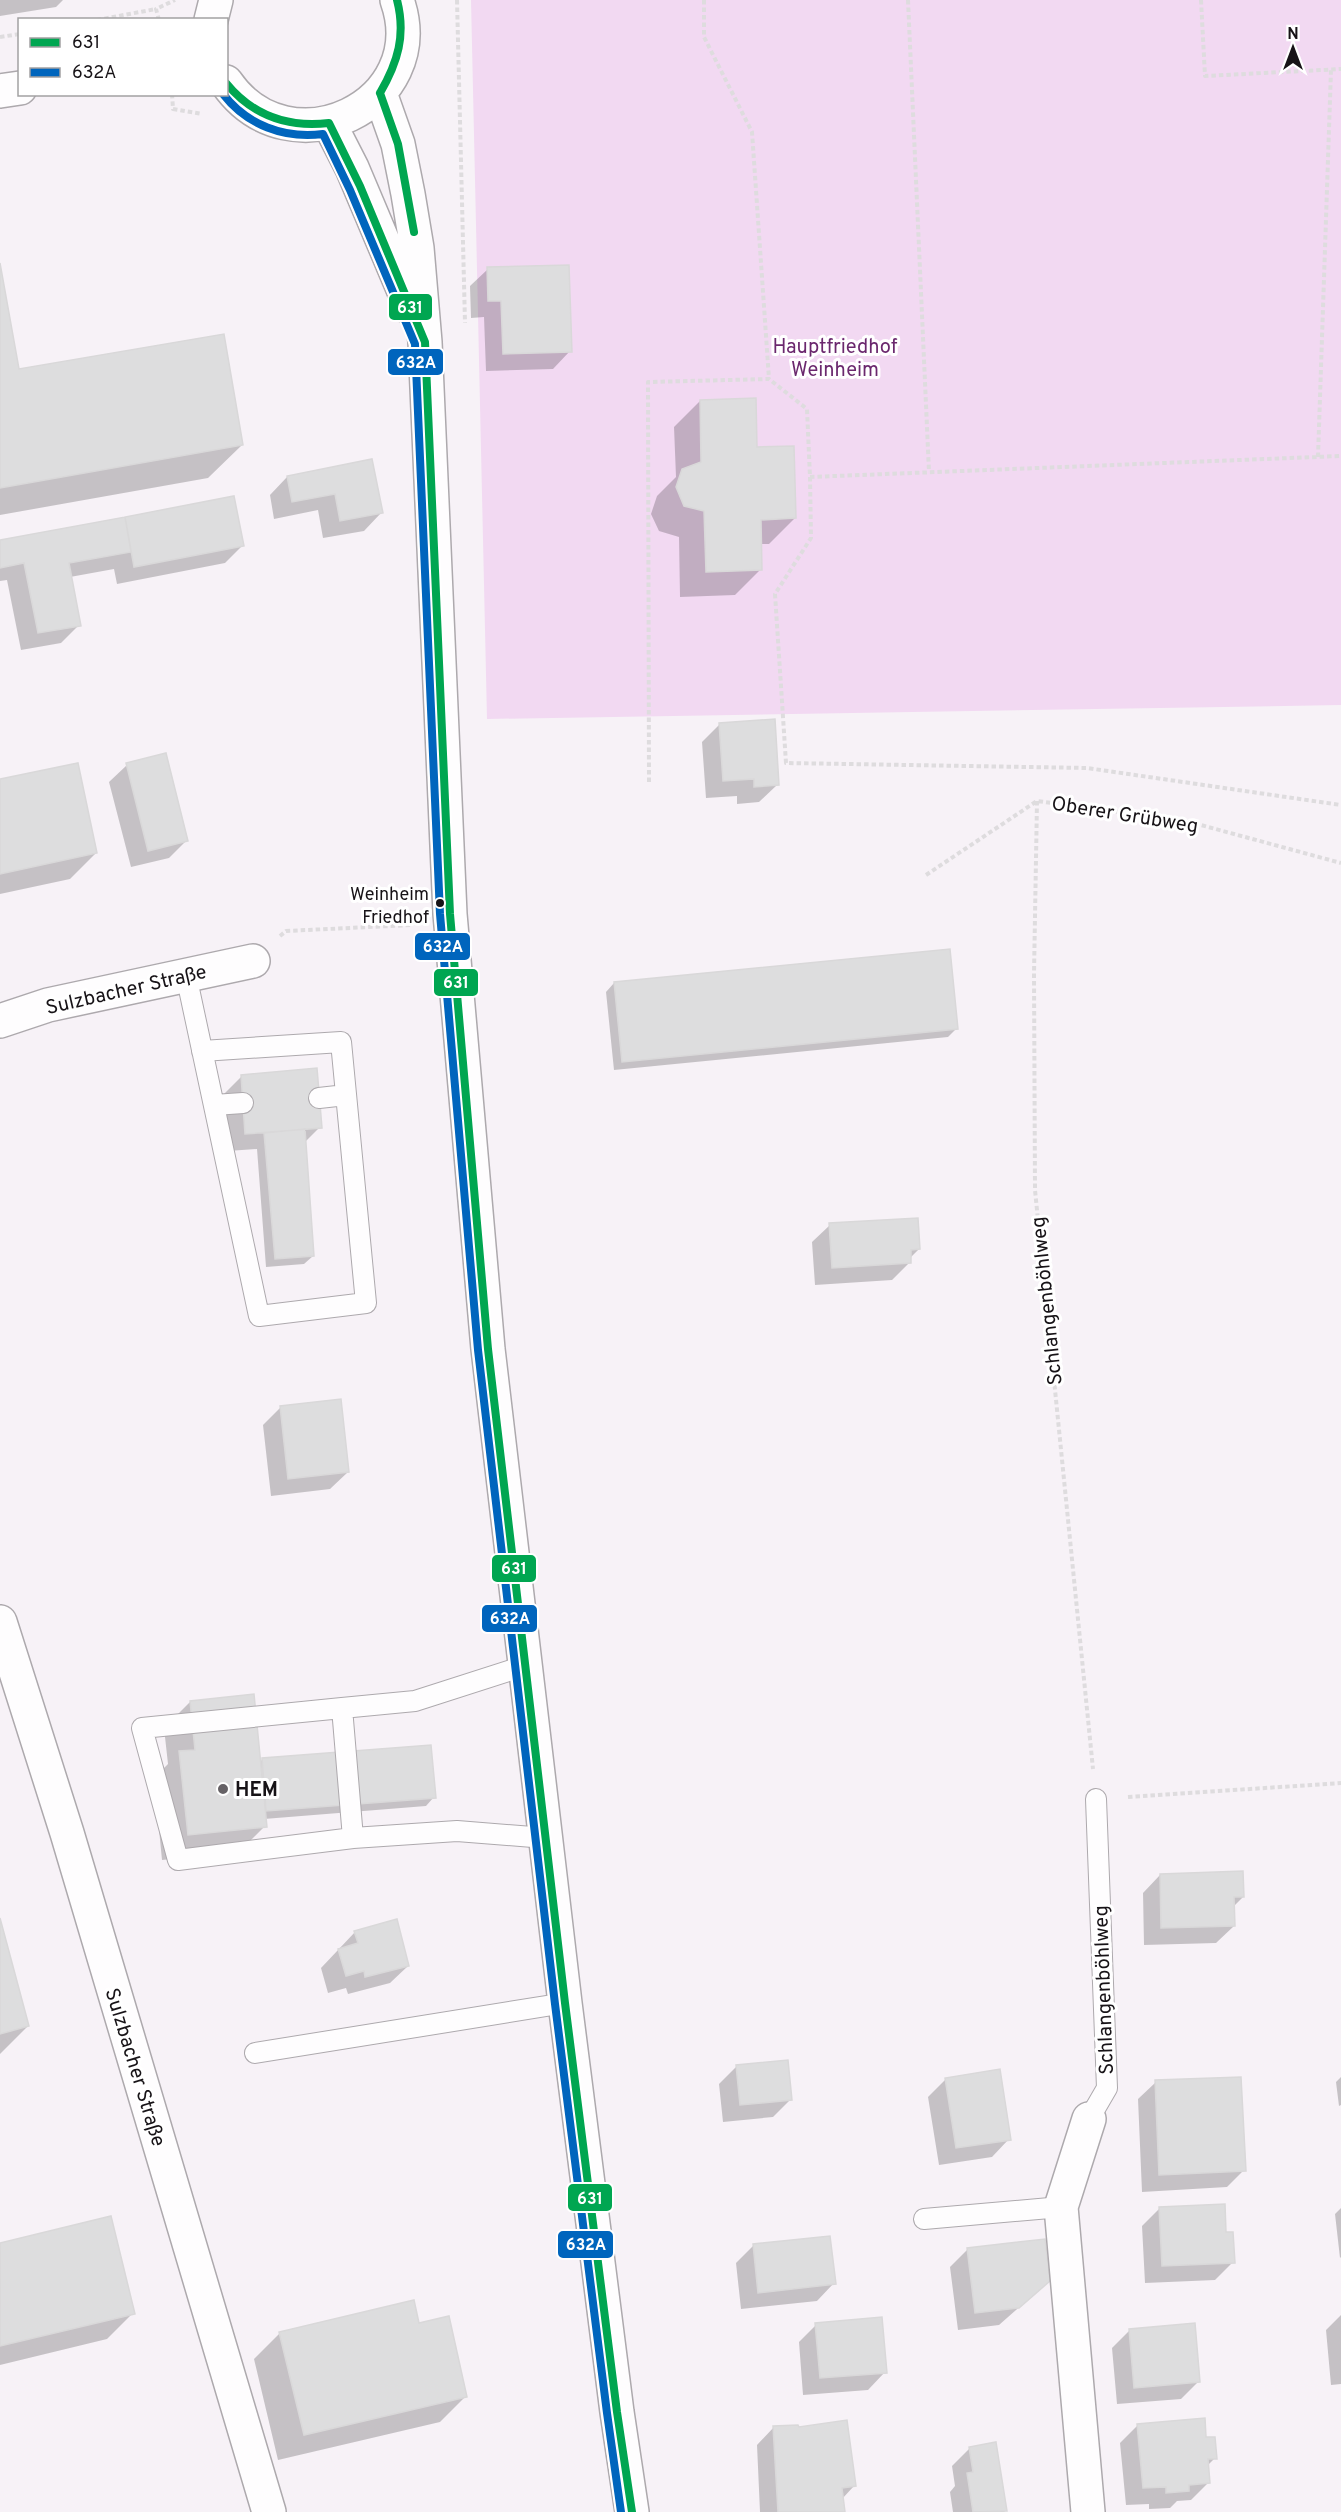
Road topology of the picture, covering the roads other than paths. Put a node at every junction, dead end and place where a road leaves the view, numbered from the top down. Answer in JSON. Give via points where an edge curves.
{"nodes":[{"id":1,"x":216,"y":0,"type":"edge"},
{"id":2,"x":397,"y":0,"type":"edge"},
{"id":3,"x":212,"y":18,"type":"edge"},
{"id":4,"x":228,"y":84,"type":"edge"},
{"id":5,"x":18,"y":88,"type":"edge"},
{"id":6,"x":0,"y":92,"type":"edge"},
{"id":7,"x":380,"y":93,"type":"junction"},
{"id":8,"x":329,"y":123,"type":"junction"},
{"id":9,"x":425,"y":342,"type":"junction"},
{"id":10,"x":253,"y":961,"type":"road end"},
{"id":11,"x":186,"y":975,"type":"junction"},
{"id":12,"x":0,"y":1021,"type":"edge"},
{"id":13,"x":202,"y":1051,"type":"junction"},
{"id":14,"x":346,"y":1095,"type":"junction"},
{"id":15,"x":319,"y":1098,"type":"dead end"},
{"id":16,"x":243,"y":1103,"type":"dead end"},
{"id":17,"x":214,"y":1105,"type":"junction"},
{"id":18,"x":0,"y":1622,"type":"edge"},
{"id":19,"x":526,"y":1665,"type":"junction"},
{"id":20,"x":342,"y":1708,"type":"junction"},
{"id":21,"x":1096,"y":1799,"type":"road end"},
{"id":22,"x":353,"y":1838,"type":"junction"},
{"id":23,"x":545,"y":1838,"type":"junction"},
{"id":24,"x":565,"y":2003,"type":"junction"},
{"id":25,"x":255,"y":2053,"type":"dead end"},
{"id":26,"x":1089,"y":2119,"type":"joint"},
{"id":27,"x":1060,"y":2207,"type":"junction"},
{"id":28,"x":924,"y":2219,"type":"dead end"},
{"id":29,"x":269,"y":2512,"type":"edge"},
{"id":30,"x":632,"y":2512,"type":"edge"},
{"id":31,"x":1088,"y":2512,"type":"edge"}],
"edges":[{"from":1,"to":3,"type":"main road"},
{"from":2,"to":7,"type":"main road","via":[[402,41],[395,69]]},
{"from":4,"to":8,"type":"main road","via":[[245,104],[288,125]]},
{"from":5,"to":6,"type":"main road"},
{"from":7,"to":8,"type":"main road","via":[[355,113]]},
{"from":7,"to":9,"type":"main road","via":[[398,144],[408,194]]},
{"from":8,"to":9,"type":"main road","via":[[369,206]]},
{"from":9,"to":19,"type":"main road","via":[[450,914],[488,1349]]},
{"from":10,"to":11,"type":"main road","name":"Sulzbacher Straße"},
{"from":11,"to":12,"type":"main road","name":"Sulzbacher Straße","via":[[48,1005]]},
{"from":11,"to":13,"type":"lane"},
{"from":13,"to":14,"type":"lane","via":[[341,1042]]},
{"from":13,"to":17,"type":"lane"},
{"from":14,"to":15,"type":"lane"},
{"from":14,"to":17,"type":"lane","via":[[366,1303],[259,1316]]},
{"from":16,"to":17,"type":"lane"},
{"from":18,"to":29,"type":"main road","name":"Sulzbacher Straße","via":[[67,1833]]},
{"from":19,"to":20,"type":"lane","via":[[415,1701]]},
{"from":19,"to":23,"type":"main road"},
{"from":20,"to":22,"type":"lane"},
{"from":20,"to":22,"type":"lane","via":[[142,1728],[178,1860]]},
{"from":21,"to":26,"type":"lane","name":"Schlangenböhlweg","via":[[1107,2088]]},
{"from":22,"to":23,"type":"lane","via":[[457,1831]]},
{"from":23,"to":24,"type":"main road"},
{"from":24,"to":25,"type":"lane"},
{"from":24,"to":30,"type":"main road"},
{"from":26,"to":27,"type":"main road","name":"Schlangenböhlweg"},
{"from":27,"to":28,"type":"lane"},
{"from":27,"to":31,"type":"main road","name":"Schlangenböhlweg"}]}
